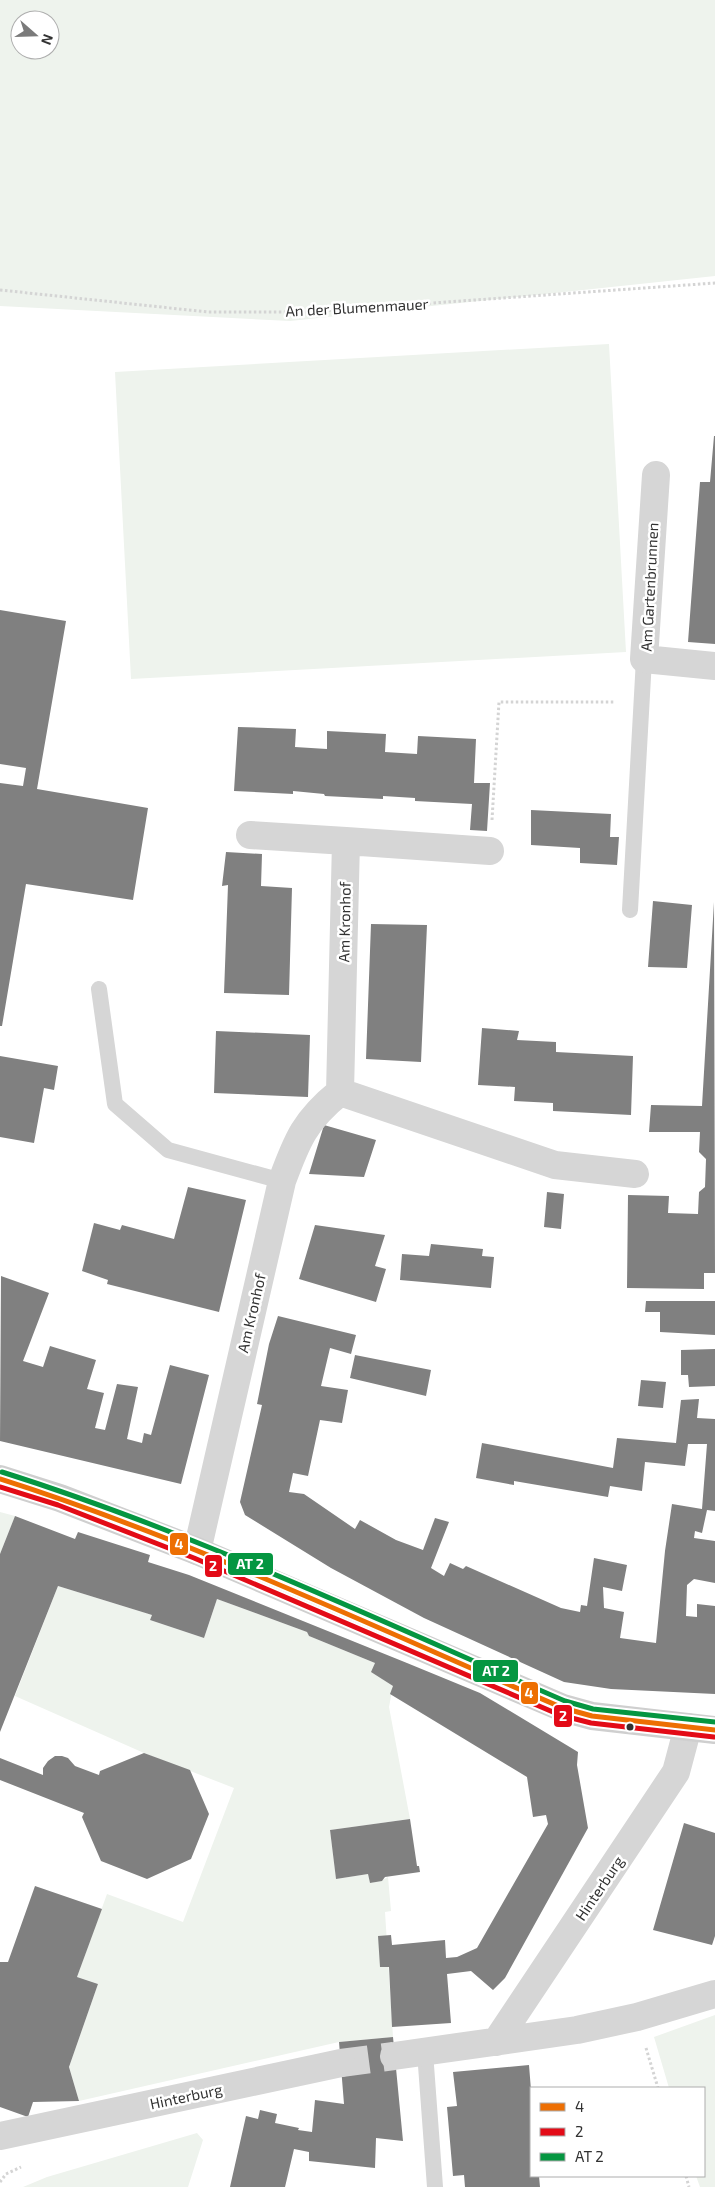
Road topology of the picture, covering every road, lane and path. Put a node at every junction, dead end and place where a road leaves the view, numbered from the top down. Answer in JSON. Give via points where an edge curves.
{"nodes":[{"id":1,"x":715,"y":283,"type":"edge"},
{"id":2,"x":0,"y":290,"type":"edge"},
{"id":3,"x":656,"y":476,"type":"dead end"},
{"id":4,"x":644,"y":659,"type":"junction"},
{"id":5,"x":715,"y":666,"type":"edge"},
{"id":6,"x":640,"y":702,"type":"junction"},
{"id":7,"x":250,"y":835,"type":"dead end"},
{"id":8,"x":346,"y":841,"type":"junction"},
{"id":9,"x":490,"y":851,"type":"joint"},
{"id":10,"x":630,"y":910,"type":"dead end"},
{"id":11,"x":100,"y":988,"type":"dead end"},
{"id":12,"x":340,"y":1092,"type":"junction"},
{"id":13,"x":635,"y":1174,"type":"dead end"},
{"id":14,"x":282,"y":1181,"type":"junction"},
{"id":15,"x":0,"y":1479,"type":"edge"},
{"id":16,"x":197,"y":1551,"type":"junction"},
{"id":17,"x":688,"y":1727,"type":"junction"},
{"id":18,"x":715,"y":1730,"type":"edge"},
{"id":19,"x":715,"y":1994,"type":"edge"},
{"id":20,"x":496,"y":2042,"type":"junction"},
{"id":21,"x":644,"y":2043,"type":"dead end"},
{"id":22,"x":425,"y":2052,"type":"junction"},
{"id":23,"x":394,"y":2056,"type":"tunnel mouth"},
{"id":24,"x":341,"y":2063,"type":"tunnel mouth"},
{"id":25,"x":658,"y":2087,"type":"edge"},
{"id":26,"x":0,"y":2136,"type":"edge"},
{"id":27,"x":434,"y":2187,"type":"edge"}],
"edges":[{"from":1,"to":2,"type":"path","name":"An der Blumenmauer","via":[[305,312],[208,312]]},
{"from":3,"to":4,"type":"street","name":"Am Gartenbrunnen"},
{"from":4,"to":5,"type":"street","name":"Am Gartenbrunnen"},
{"from":4,"to":6,"type":"lane"},
{"from":6,"to":9,"type":"path","via":[[499,702]]},
{"from":6,"to":10,"type":"lane"},
{"from":7,"to":8,"type":"street"},
{"from":8,"to":9,"type":"street"},
{"from":8,"to":12,"type":"street","name":"Am Kronhof"},
{"from":11,"to":14,"type":"lane","via":[[115,1104],[168,1150]]},
{"from":12,"to":13,"type":"street","via":[[555,1165]]},
{"from":12,"to":14,"type":"street","name":"Am Kronhof","via":[[313,1116],[296,1143]]},
{"from":14,"to":16,"type":"street","name":"Am Kronhof"},
{"from":15,"to":16,"type":"street","via":[[60,1498]]},
{"from":16,"to":17,"type":"street","via":[[563,1708],[592,1716]]},
{"from":17,"to":18,"type":"street"},
{"from":17,"to":20,"type":"street","name":"Hinterburg","via":[[676,1772]]},
{"from":19,"to":20,"type":"street","via":[[637,2017]]},
{"from":20,"to":22,"type":"street"},
{"from":21,"to":25,"type":"path"},
{"from":22,"to":23,"type":"street"},
{"from":22,"to":27,"type":"lane"},
{"from":24,"to":26,"type":"street","name":"Hinterburg"}]}
